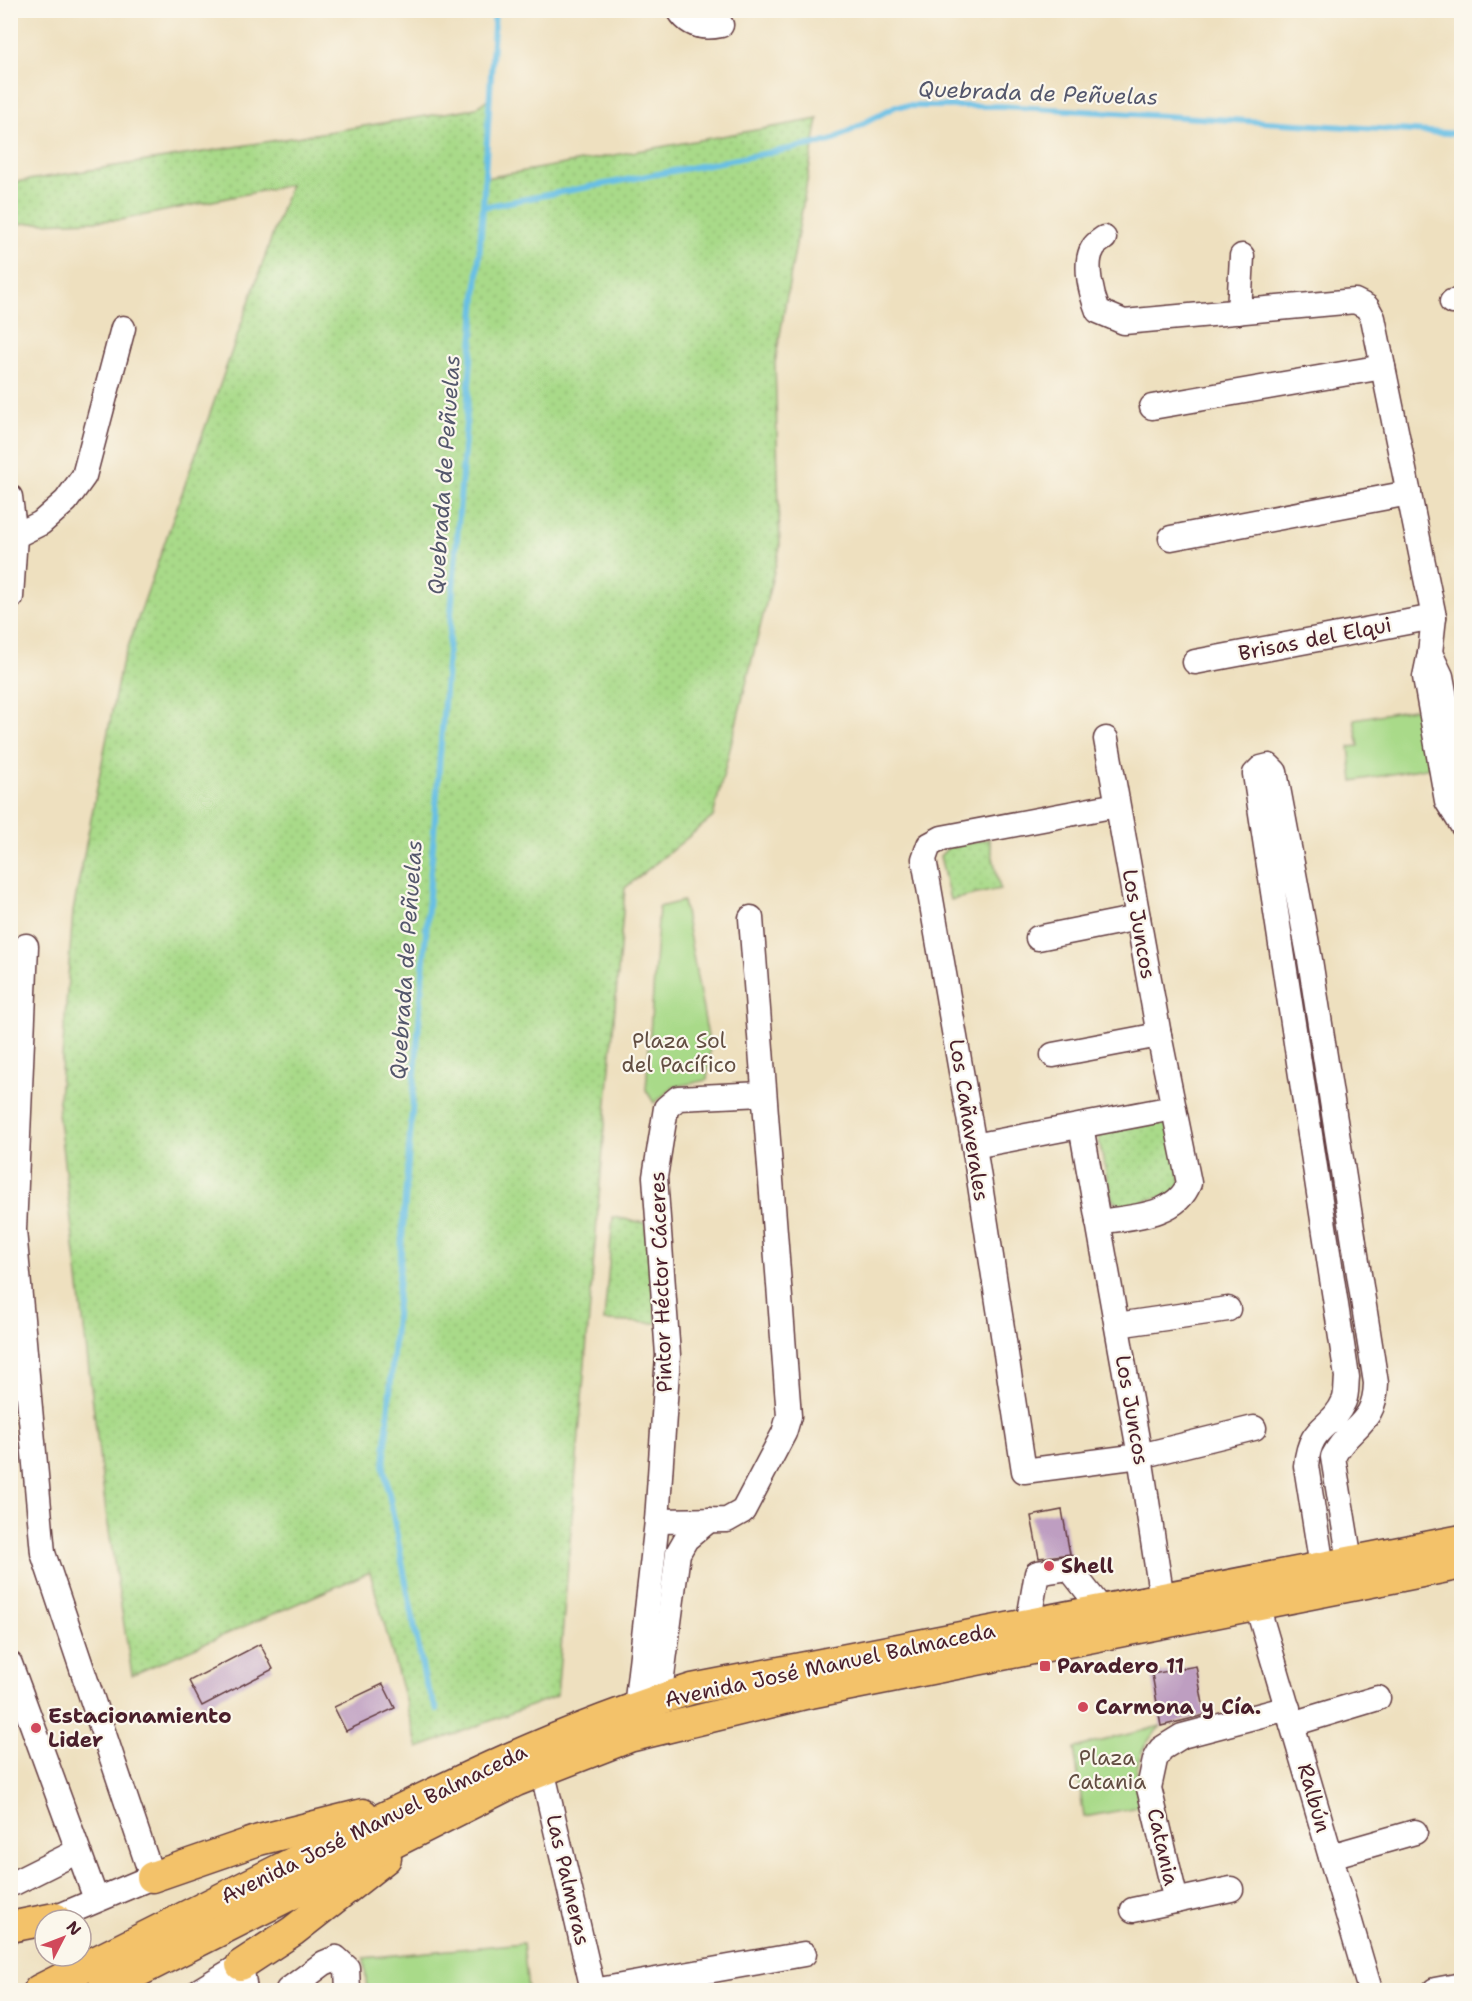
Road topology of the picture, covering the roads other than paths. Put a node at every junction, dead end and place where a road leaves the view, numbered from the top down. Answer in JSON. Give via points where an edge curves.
{"nodes":[{"id":1,"x":679,"y":10,"type":"edge"},
{"id":2,"x":721,"y":25,"type":"dead end"},
{"id":3,"x":1104,"y":238,"type":"dead end"},
{"id":4,"x":1242,"y":256,"type":"dead end"},
{"id":5,"x":1239,"y":312,"type":"junction"},
{"id":6,"x":123,"y":328,"type":"dead end"},
{"id":7,"x":1383,"y":367,"type":"junction"},
{"id":8,"x":1152,"y":407,"type":"dead end"},
{"id":9,"x":1409,"y":493,"type":"junction"},
{"id":10,"x":10,"y":497,"type":"edge"},
{"id":11,"x":15,"y":536,"type":"junction"},
{"id":12,"x":1171,"y":538,"type":"dead end"},
{"id":13,"x":11,"y":597,"type":"edge"},
{"id":14,"x":1434,"y":617,"type":"junction"},
{"id":15,"x":1430,"y":653,"type":"junction"},
{"id":16,"x":1195,"y":662,"type":"dead end"},
{"id":17,"x":1106,"y":739,"type":"dead end"},
{"id":18,"x":1459,"y":756,"type":"edge"},
{"id":19,"x":1461,"y":789,"type":"edge"},
{"id":20,"x":1118,"y":805,"type":"junction"},
{"id":21,"x":1461,"y":820,"type":"edge"},
{"id":22,"x":751,"y":918,"type":"dead end"},
{"id":23,"x":1138,"y":918,"type":"junction"},
{"id":24,"x":1038,"y":938,"type":"dead end"},
{"id":25,"x":27,"y":947,"type":"edge"},
{"id":26,"x":1310,"y":960,"type":"junction"},
{"id":27,"x":1284,"y":963,"type":"junction"},
{"id":28,"x":1159,"y":1035,"type":"junction"},
{"id":29,"x":1053,"y":1055,"type":"dead end"},
{"id":30,"x":763,"y":1094,"type":"junction"},
{"id":31,"x":1173,"y":1108,"type":"junction"},
{"id":32,"x":1336,"y":1123,"type":"junction"},
{"id":33,"x":1081,"y":1126,"type":"junction"},
{"id":34,"x":1308,"y":1126,"type":"junction"},
{"id":35,"x":974,"y":1146,"type":"junction"},
{"id":36,"x":13,"y":1192,"type":"edge"},
{"id":37,"x":1098,"y":1222,"type":"junction"},
{"id":38,"x":1364,"y":1305,"type":"junction"},
{"id":39,"x":1336,"y":1308,"type":"junction"},
{"id":40,"x":1228,"y":1309,"type":"dead end"},
{"id":41,"x":1117,"y":1325,"type":"junction"},
{"id":42,"x":1254,"y":1428,"type":"dead end"},
{"id":43,"x":1140,"y":1456,"type":"junction"},
{"id":44,"x":709,"y":1520,"type":"junction"},
{"id":45,"x":657,"y":1521,"type":"junction"},
{"id":46,"x":1461,"y":1540,"type":"edge"},
{"id":47,"x":1350,"y":1561,"type":"junction"},
{"id":48,"x":1461,"y":1564,"type":"edge"},
{"id":49,"x":1322,"y":1567,"type":"junction"},
{"id":50,"x":1162,"y":1599,"type":"junction"},
{"id":51,"x":1257,"y":1605,"type":"junction"},
{"id":52,"x":1103,"y":1611,"type":"junction"},
{"id":53,"x":1028,"y":1625,"type":"junction"},
{"id":54,"x":10,"y":1664,"type":"edge"},
{"id":55,"x":1378,"y":1698,"type":"dead end"},
{"id":56,"x":647,"y":1703,"type":"junction"},
{"id":57,"x":1290,"y":1716,"type":"junction"},
{"id":58,"x":542,"y":1769,"type":"junction"},
{"id":59,"x":419,"y":1814,"type":"junction"},
{"id":60,"x":1415,"y":1832,"type":"dead end"},
{"id":61,"x":78,"y":1851,"type":"junction"},
{"id":62,"x":1331,"y":1856,"type":"junction"},
{"id":63,"x":152,"y":1877,"type":"junction"},
{"id":64,"x":10,"y":1882,"type":"edge"},
{"id":65,"x":1231,"y":1889,"type":"dead end"},
{"id":66,"x":96,"y":1899,"type":"junction"},
{"id":67,"x":1176,"y":1901,"type":"junction"},
{"id":68,"x":76,"y":1908,"type":"edge"},
{"id":69,"x":1133,"y":1910,"type":"dead end"},
{"id":70,"x":33,"y":1923,"type":"edge"},
{"id":71,"x":10,"y":1927,"type":"edge"},
{"id":72,"x":33,"y":1929,"type":"edge"},
{"id":73,"x":10,"y":1941,"type":"edge"},
{"id":74,"x":804,"y":1954,"type":"dead end"},
{"id":75,"x":241,"y":1984,"type":"edge"},
{"id":76,"x":1461,"y":1985,"type":"edge"},
{"id":77,"x":39,"y":1990,"type":"edge"},
{"id":78,"x":102,"y":1990,"type":"edge"},
{"id":79,"x":200,"y":1990,"type":"edge"},
{"id":80,"x":288,"y":1990,"type":"edge"},
{"id":81,"x":348,"y":1990,"type":"edge"},
{"id":82,"x":593,"y":1990,"type":"edge"},
{"id":83,"x":599,"y":1990,"type":"edge"},
{"id":84,"x":1370,"y":1990,"type":"edge"},
{"id":85,"x":1435,"y":1990,"type":"edge"}],
"edges":[{"from":1,"to":2,"type":"street","via":[[699,27]]},
{"from":3,"to":5,"type":"street","via":[[1093,248],[1090,263],[1098,311],[1124,322]]},
{"from":4,"to":5,"type":"street"},
{"from":5,"to":7,"type":"street","via":[[1355,301],[1367,307],[1373,318]]},
{"from":6,"to":11,"type":"street","via":[[84,476],[66,501],[41,523]]},
{"from":7,"to":8,"type":"street"},
{"from":7,"to":9,"type":"street"},
{"from":9,"to":12,"type":"street"},
{"from":9,"to":14,"type":"street"},
{"from":10,"to":11,"type":"street"},
{"from":11,"to":13,"type":"street"},
{"from":14,"to":15,"type":"street"},
{"from":14,"to":16,"type":"street","name":"Brisas del Elqui"},
{"from":15,"to":18,"type":"street","via":[[1441,676]]},
{"from":15,"to":21,"type":"street","via":[[1425,677],[1447,801]]},
{"from":17,"to":20,"type":"street","name":"Los Juncos"},
{"from":18,"to":19,"type":"street"},
{"from":20,"to":23,"type":"street","name":"Los Juncos"},
{"from":20,"to":35,"type":"street","name":"Los Cañaverales","via":[[942,838],[929,845],[924,859]]},
{"from":22,"to":30,"type":"street"},
{"from":23,"to":24,"type":"street"},
{"from":23,"to":28,"type":"street","name":"Los Juncos"},
{"from":25,"to":36,"type":"street"},
{"from":26,"to":27,"type":"street"},
{"from":26,"to":27,"type":"street","via":[[1275,772],[1269,766],[1255,774]]},
{"from":26,"to":32,"type":"street"},
{"from":27,"to":34,"type":"street"},
{"from":28,"to":29,"type":"street"},
{"from":28,"to":31,"type":"street","name":"Los Juncos"},
{"from":30,"to":44,"type":"street","via":[[789,1416],[743,1511],[728,1520]]},
{"from":30,"to":45,"type":"street","name":"Pintor Héctor Cáceres","via":[[678,1098],[666,1108],[655,1177],[668,1354]]},
{"from":31,"to":33,"type":"street"},
{"from":31,"to":37,"type":"street","name":"Los Juncos","via":[[1189,1183],[1184,1195],[1159,1211]]},
{"from":32,"to":34,"type":"street"},
{"from":32,"to":38,"type":"street"},
{"from":33,"to":35,"type":"street"},
{"from":33,"to":37,"type":"street","name":"Los Juncos"},
{"from":34,"to":39,"type":"street"},
{"from":35,"to":43,"type":"street","name":"Los Cañaverales","via":[[1024,1471]]},
{"from":36,"to":63,"type":"street","via":[[43,1553]]},
{"from":37,"to":41,"type":"street","name":"Los Juncos"},
{"from":38,"to":39,"type":"street"},
{"from":38,"to":47,"type":"street","via":[[1376,1401],[1370,1414],[1333,1457]]},
{"from":39,"to":49,"type":"street","via":[[1347,1377],[1346,1398],[1340,1410],[1315,1434],[1307,1450],[1306,1466]]},
{"from":40,"to":41,"type":"street"},
{"from":41,"to":43,"type":"street","name":"Los Juncos"},
{"from":42,"to":43,"type":"street"},
{"from":43,"to":50,"type":"street","name":"Los Juncos"},
{"from":44,"to":45,"type":"street"},
{"from":44,"to":56,"type":"street","via":[[686,1539],[678,1553]]},
{"from":45,"to":56,"type":"street","name":"Pintor Héctor Cáceres"},
{"from":46,"to":47,"type":"main road","name":"Avenida José Manuel Balmaceda"},
{"from":47,"to":49,"type":"main road","name":"Avenida José Manuel Balmaceda"},
{"from":48,"to":51,"type":"main road","name":"Avenida José Manuel Balmaceda"},
{"from":49,"to":50,"type":"main road","name":"Avenida José Manuel Balmaceda"},
{"from":50,"to":52,"type":"main road","name":"Avenida José Manuel Balmaceda"},
{"from":51,"to":57,"type":"street","name":"Ralbún"},
{"from":51,"to":58,"type":"main road","name":"Avenida José Manuel Balmaceda","via":[[805,1694],[629,1737]]},
{"from":52,"to":53,"type":"main road","name":"Avenida José Manuel Balmaceda"},
{"from":52,"to":53,"type":"street","via":[[1069,1568],[1037,1574]]},
{"from":53,"to":56,"type":"main road","name":"Avenida José Manuel Balmaceda","via":[[692,1689]]},
{"from":54,"to":61,"type":"street"},
{"from":55,"to":57,"type":"street","name":"Catania"},
{"from":56,"to":59,"type":"main road","name":"Avenida José Manuel Balmaceda","via":[[537,1745]]},
{"from":57,"to":62,"type":"street","name":"Ralbún"},
{"from":57,"to":67,"type":"street","name":"Catania","via":[[1182,1736],[1161,1749],[1149,1788]]},
{"from":58,"to":59,"type":"main road","name":"Avenida José Manuel Balmaceda"},
{"from":58,"to":82,"type":"street","name":"Las Palmeras"},
{"from":59,"to":63,"type":"main road","via":[[259,1840]]},
{"from":59,"to":75,"type":"main road","via":[[368,1874],[303,1924]]},
{"from":59,"to":77,"type":"main road","name":"Avenida José Manuel Balmaceda"},
{"from":59,"to":78,"type":"main road","name":"Avenida José Manuel Balmaceda"},
{"from":60,"to":62,"type":"street"},
{"from":61,"to":64,"type":"street"},
{"from":61,"to":66,"type":"street"},
{"from":62,"to":84,"type":"street","name":"Ralbún"},
{"from":63,"to":66,"type":"street"},
{"from":65,"to":67,"type":"street"},
{"from":66,"to":68,"type":"street"},
{"from":67,"to":69,"type":"street"},
{"from":70,"to":71,"type":"main road"},
{"from":72,"to":73,"type":"street"},
{"from":74,"to":83,"type":"street"},
{"from":75,"to":79,"type":"street"},
{"from":76,"to":85,"type":"street"},
{"from":80,"to":81,"type":"street","via":[[324,1962],[336,1958],[347,1968]]}]}
